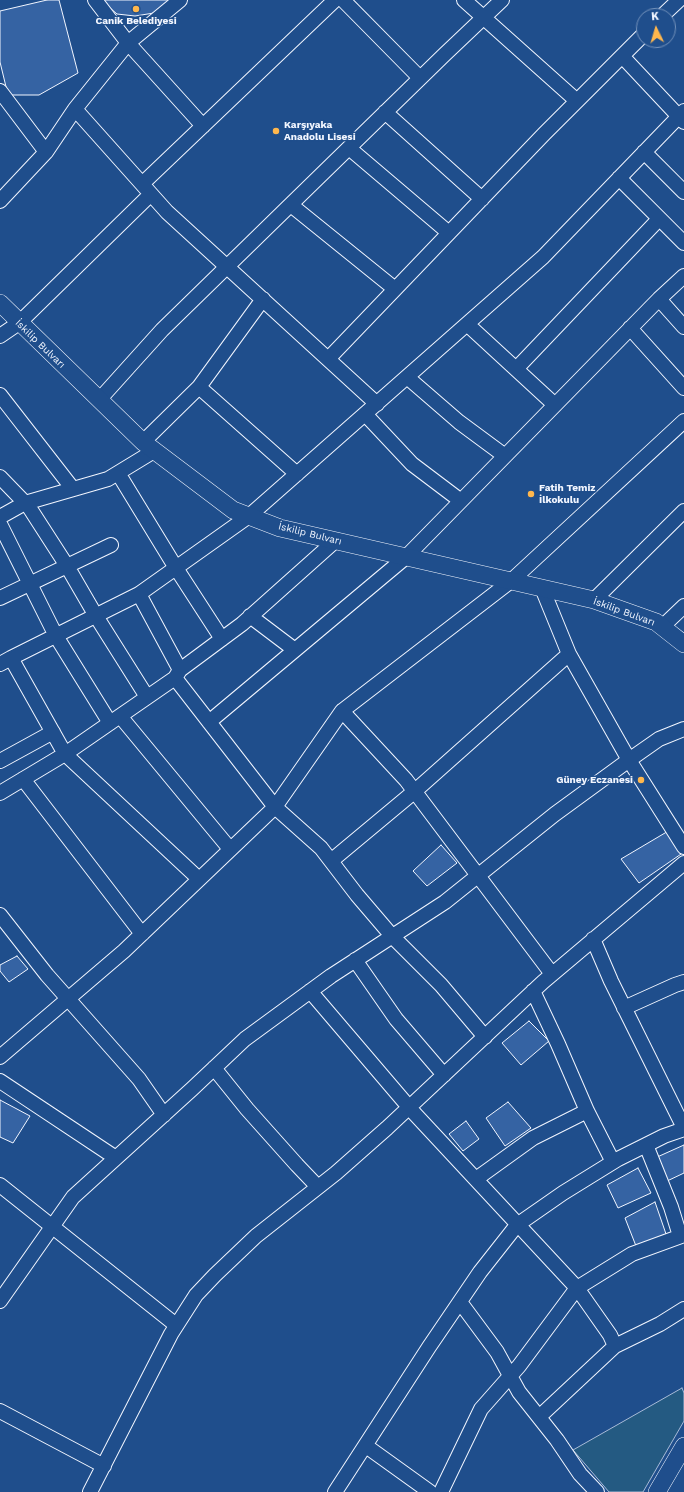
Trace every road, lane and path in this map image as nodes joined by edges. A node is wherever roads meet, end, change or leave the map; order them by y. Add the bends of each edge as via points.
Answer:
1 (95, 0) edge
2 (180, 0) edge
3 (335, 0) edge
4 (343, 0) edge
5 (464, 0) edge
6 (502, 0) edge
7 (679, 0) edge
8 (670, 8) edge
9 (483, 18) junction
10 (636, 42) edge
11 (128, 43) junction
12 (622, 56) junction
13 (420, 78) junction
14 (0, 91) edge
15 (577, 101) junction
16 (75, 108) junction
17 (386, 112) junction
18 (682, 116) edge
19 (203, 126) junction
20 (349, 148) junction
21 (46, 152) junction
22 (644, 152) junction
23 (619, 178) junction
24 (147, 189) junction
25 (684, 192) edge
26 (482, 199) junction
27 (0, 200) edge
28 (291, 205) junction
29 (659, 219) junction
30 (449, 233) junction
31 (684, 243) edge
32 (228, 267) junction
33 (684, 276) edge
34 (395, 289) junction
35 (659, 298) junction
36 (263, 300) junction
37 (0, 303) edge
38 (19, 323) junction
39 (467, 324) junction
40 (684, 327) edge
41 (630, 328) junction
42 (0, 336) edge
43 (329, 358) junction
44 (516, 369) junction
45 (407, 377) junction
46 (199, 387) junction
47 (684, 388) edge
48 (0, 394) edge
49 (99, 400) junction
50 (377, 404) junction
51 (555, 405) junction
52 (365, 414) junction
53 (684, 420) edge
54 (148, 446) junction
55 (505, 456) junction
56 (118, 473) junction
57 (297, 474) junction
58 (0, 477) edge
59 (73, 489) junction
60 (461, 501) junction
61 (25, 503) junction
62 (684, 511) edge
63 (249, 516) junction
64 (0, 517) edge
65 (0, 524) edge
66 (335, 541) junction
67 (111, 545) dead end
68 (406, 557) junction
69 (67, 566) junction
70 (176, 568) junction
71 (512, 581) junction
72 (31, 583) junction
73 (542, 588) junction
74 (140, 594) junction
75 (0, 598) edge
76 (594, 600) junction
77 (684, 606) edge
78 (96, 616) junction
79 (250, 616) junction
80 (662, 627) junction
81 (56, 636) junction
82 (222, 639) junction
83 (684, 644) edge
84 (295, 650) junction
85 (569, 654) junction
86 (6, 661) edge
87 (178, 674) junction
88 (147, 698) junction
89 (342, 711) junction
90 (115, 720) junction
91 (209, 722) junction
92 (684, 729) edge
93 (53, 732) junction
94 (65, 754) junction
95 (628, 760) junction
96 (0, 761) edge
97 (23, 779) junction
98 (415, 791) junction
99 (0, 793) edge
100 (275, 807) junction
101 (684, 847) edge
102 (230, 849) junction
103 (331, 861) junction
104 (684, 863) edge
105 (479, 875) junction
106 (199, 879) junction
107 (0, 915) edge
108 (142, 934) junction
109 (392, 936) junction
110 (593, 939) junction
111 (355, 960) junction
112 (552, 974) junction
113 (684, 982) edge
114 (310, 991) junction
115 (533, 992) junction
116 (68, 998) junction
117 (624, 1008) junction
118 (485, 1037) junction
119 (0, 1058) edge
120 (214, 1068) junction
121 (444, 1075) junction
122 (0, 1081) edge
123 (409, 1108) junction
124 (587, 1111) junction
125 (164, 1115) junction
126 (684, 1128) edge
127 (646, 1145) junction
128 (116, 1158) junction
129 (613, 1162) junction
130 (476, 1179) junction
131 (0, 1185) edge
132 (318, 1187) junction
133 (517, 1225) junction
134 (52, 1226) junction
135 (682, 1236) edge
136 (577, 1288) junction
137 (0, 1301) edge
138 (460, 1302) junction
139 (684, 1309) edge
140 (176, 1325) junction
141 (615, 1346) junction
142 (510, 1375) junction
143 (0, 1411) edge
144 (539, 1417) junction
145 (366, 1446) junction
146 (684, 1446) edge
147 (104, 1466) junction
148 (90, 1492) edge
149 (335, 1492) edge
150 (430, 1492) edge
151 (441, 1492) edge
152 (597, 1492) edge
153 (657, 1492) edge

1 - 11 street
2 - 11 street
3 - 19 street
4 - 13 street
5 - 9 street
6 - 9 street
7 - 8 street
9 - 13 street
9 - 15 street
10 - 12 street
11 - 16 street
11 - 19 street
12 - 15 street
12 - 18 street
13 - 17 street
14 - 21 street
15 - 26 street
16 - 21 street
16 - 24 street
17 - 20 street
17 - 26 street
18 - 22 street
19 - 24 street
20 - 28 street
20 - 30 street
21 - 27 street
22 - 23 street
22 - 25 street
23 - 29 street
23 - 39 street via 543,257
24 - 32 street via 167,212
24 - 38 street
26 - 30 street
28 - 32 street
28 - 34 street
29 - 31 street
29 - 44 street
30 - 34 street
32 - 36 street
32 - 49 street via 162,330
33 - 35 street
34 - 43 street
35 - 40 street
35 - 41 street
36 - 43 street
36 - 46 street
37 - 38 main road, İskilip Bulvarı
38 - 42 street
38 - 49 main road, İskilip Bulvarı
39 - 44 street
39 - 45 street
41 - 47 street
41 - 51 street
43 - 50 street
44 - 51 street
45 - 50 street
45 - 55 street via 459,422
46 - 54 street
46 - 57 street
48 - 59 street
49 - 54 main road, İskilip Bulvarı
50 - 52 street
51 - 55 street
52 - 57 street
52 - 60 street via 412,464
53 - 71 street
54 - 56 street
54 - 63 main road, İskilip Bulvarı via 233,510
55 - 60 street
56 - 59 street via 108,479
56 - 70 street
57 - 63 street
58 - 61 street
59 - 61 street
60 - 68 street
61 - 64 street
61 - 69 street
62 - 76 street
63 - 66 main road, İskilip Bulvarı via 280,528
63 - 70 street
65 - 72 street
66 - 68 main road, İskilip Bulvarı
66 - 79 street
67 - 69 street
68 - 71 main road, İskilip Bulvarı
68 - 84 street
69 - 72 street
69 - 78 street
70 - 74 street
70 - 82 street
71 - 73 main road, İskilip Bulvarı
71 - 89 street
72 - 75 street
72 - 81 street
73 - 76 main road, İskilip Bulvarı
73 - 85 street
74 - 78 street
74 - 87 street
76 - 80 main road, İskilip Bulvarı via 656,622
77 - 80 street
78 - 81 street
78 - 88 street
79 - 82 street
79 - 84 street
80 - 83 main road, İskilip Bulvarı
81 - 86 street
81 - 90 street
82 - 87 street
84 - 91 street
85 - 95 street
85 - 98 street
86 - 93 street
87 - 88 street
87 - 91 street
88 - 90 street
89 - 98 street
89 - 100 street
90 - 94 street
90 - 102 street
91 - 100 street
92 - 95 street via 659,739
93 - 94 street
93 - 96 street
94 - 97 street
94 - 106 street
95 - 101 street
95 - 105 street via 554,814
97 - 99 street
97 - 108 street
98 - 103 street
98 - 105 street
100 - 102 street
100 - 103 street via 321,848
102 - 106 street
103 - 109 street
104 - 110 street
105 - 109 street via 445,902
105 - 112 street
106 - 108 street
107 - 116 street
108 - 116 street
109 - 111 street
109 - 118 street via 440,984
110 - 112 street
110 - 117 street
111 - 114 street
111 - 121 street via 396,1019
112 - 115 street
113 - 117 street
114 - 120 street via 245,1039
114 - 123 street
115 - 118 street
115 - 124 street
116 - 119 street
116 - 125 street via 139,1079
117 - 126 street
118 - 121 street
120 - 125 street
120 - 132 street via 247,1109
121 - 123 street
122 - 128 street
123 - 130 street
123 - 132 street
124 - 129 street
124 - 130 street via 533,1138
125 - 128 street
126 - 127 street
127 - 129 street
127 - 135 street
128 - 134 street via 73,1197
129 - 133 street
130 - 133 street
131 - 134 street
132 - 140 street via 256,1236 215,1274 196,1295
133 - 136 street
133 - 138 street
134 - 137 street
134 - 140 street
135 - 136 street via 632,1254
136 - 141 street
136 - 142 street
138 - 142 street via 497,1352
138 - 145 street
139 - 141 street
140 - 147 street
141 - 144 street
142 - 144 street via 519,1392
142 - 151 street via 481,1409
143 - 147 street
144 - 152 street via 580,1474
145 - 149 street
145 - 150 street
146 - 153 main road
147 - 148 street

